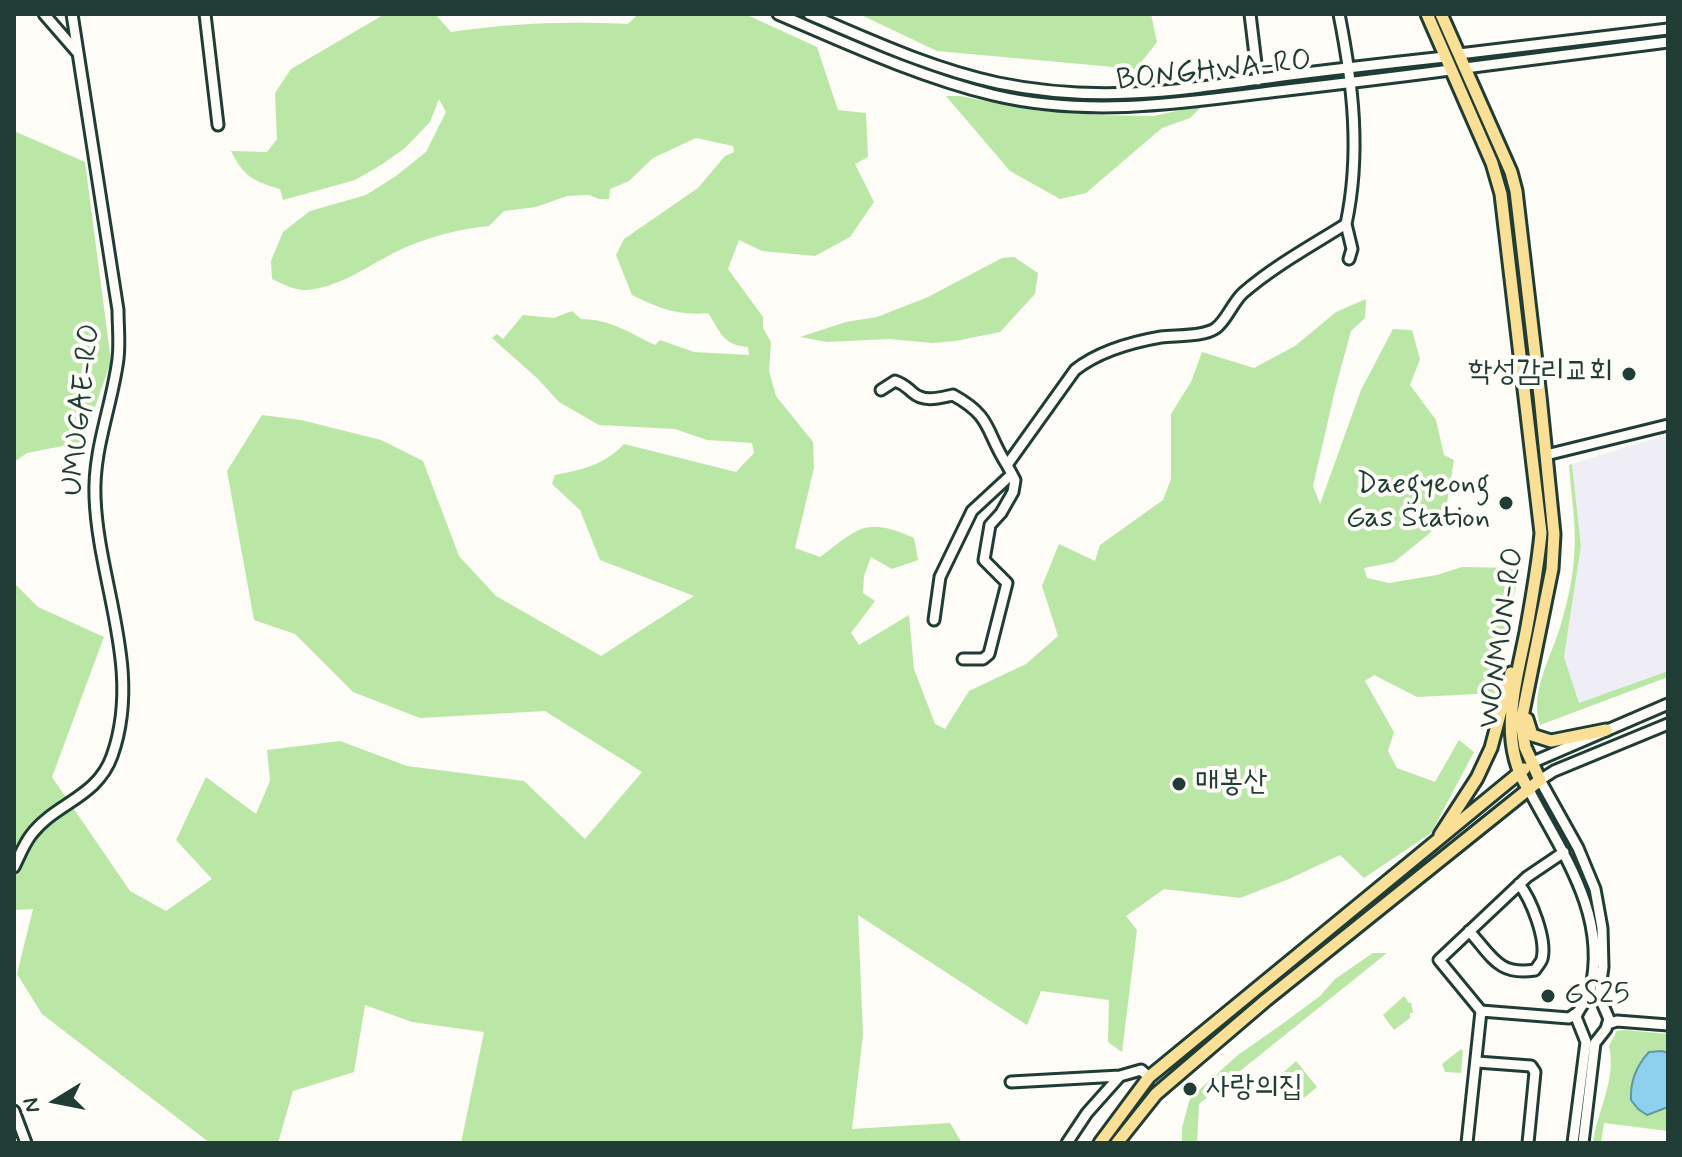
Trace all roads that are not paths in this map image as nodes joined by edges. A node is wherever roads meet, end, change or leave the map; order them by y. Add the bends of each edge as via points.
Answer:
1 (44, 14) edge
2 (72, 14) edge
3 (205, 14) edge
4 (778, 14) edge
5 (809, 14) edge
6 (1250, 14) edge
7 (1339, 14) edge
8 (1427, 14) edge
9 (1441, 14) edge
10 (1668, 29) edge
11 (1668, 42) edge
12 (77, 52) junction
13 (1459, 54) junction
14 (1445, 57) junction
15 (1349, 67) junction
16 (1465, 68) junction
17 (1450, 70) junction
18 (1258, 80) junction
19 (1352, 83) junction
20 (218, 125) dead end
21 (1346, 224) junction
22 (1349, 259) dead end
23 (881, 390) dead end
24 (1668, 425) edge
25 (1540, 456) junction
26 (1009, 470) junction
27 (1538, 566) junction
28 (934, 620) dead end
29 (963, 659) dead end
30 (1526, 699) junction
31 (1668, 704) edge
32 (1668, 724) edge
33 (1606, 730) junction
34 (1531, 763) junction
35 (1518, 773) junction
36 (1540, 780) junction
37 (1529, 790) junction
38 (1433, 845) junction
39 (1564, 852) junction
40 (14, 867) edge
41 (1519, 884) junction
42 (1469, 931) junction
43 (1605, 1009) junction
44 (1481, 1011) junction
45 (1577, 1011) junction
46 (1668, 1025) edge
47 (1609, 1026) junction
48 (1580, 1030) junction
49 (1477, 1062) junction
50 (1120, 1076) junction
51 (1149, 1077) junction
52 (1011, 1082) dead end
53 (14, 1111) edge
54 (26, 1143) edge
55 (1067, 1143) edge
56 (1100, 1143) edge
57 (1117, 1143) edge
58 (1467, 1143) edge
59 (1528, 1143) edge
60 (1573, 1143) edge
61 (1583, 1143) edge

1 - 12 street
2 - 12 street, UMUGAE-RO
3 - 20 street
4 - 19 street, BONGHWA-RO via 948,82 1031,102 1138,107
5 - 18 street, BONGHWA-RO via 954,72 1047,91 1144,94
6 - 18 street
7 - 15 street
8 - 14 main road, WONMUN-RO
9 - 13 main road, WONMUN-RO
10 - 13 street
11 - 16 street, BONGHWA-RO
12 - 40 street, UMUGAE-RO via 118,310 119,357 100,434 95,495 121,644 122,704 115,746 102,777 31,835
13 - 14 main road
13 - 16 main road, WONMUN-RO
14 - 15 street, BONGHWA-RO
14 - 17 main road, WONMUN-RO
15 - 18 street, BONGHWA-RO
15 - 19 street
16 - 17 main road, BONGHWA-RO
16 - 25 main road, WONMUN-RO via 1516,191
17 - 19 street, BONGHWA-RO
17 - 25 main road, WONMUN-RO via 1497,178
19 - 21 street via 1354,153
21 - 22 street
21 - 26 street via 1241,295 1217,328 1158,337 1090,359 1075,370
23 - 26 street via 895,381 921,398 953,395 974,407
24 - 25 street
25 - 27 main road, WONMUN-RO
25 - 30 main road, WONMUN-RO via 1554,534 1552,569
26 - 28 street via 972,511 940,577
26 - 29 street via 1015,480 1013,492 990,525 984,560 1007,583 989,654
27 - 35 main road, WONMUN-RO via 1511,717
27 - 38 main road via 1491,748
30 - 33 main road via 1527,724 1532,735 1544,741
30 - 34 main road, WONMUN-RO via 1521,722
31 - 33 street
32 - 36 street
33 - 34 street
34 - 35 main road
34 - 36 main road, WONMUN-RO
35 - 37 main road
35 - 38 main road, WONMUN-RO
36 - 37 main road
36 - 43 street via 1595,889
37 - 39 street
37 - 57 main road via 1156,1094
38 - 51 main road, WONMUN-RO
39 - 41 street
39 - 45 street via 1582,887 1590,924 1593,974
41 - 42 street
41 - 42 street via 1530,897 1542,944 1542,960 1535,970 1516,973 1503,968
42 - 44 street via 1439,960
43 - 45 street
43 - 47 street
44 - 45 street
44 - 49 street
45 - 48 street
46 - 47 street
47 - 48 street via 1592,1036
47 - 61 street via 1595,1043
48 - 60 street via 1586,1042
49 - 58 street
49 - 59 street via 1531,1066 1535,1072
50 - 51 street via 1141,1070
50 - 52 street
50 - 55 street
51 - 56 main road, WONMUN-RO
53 - 54 street

